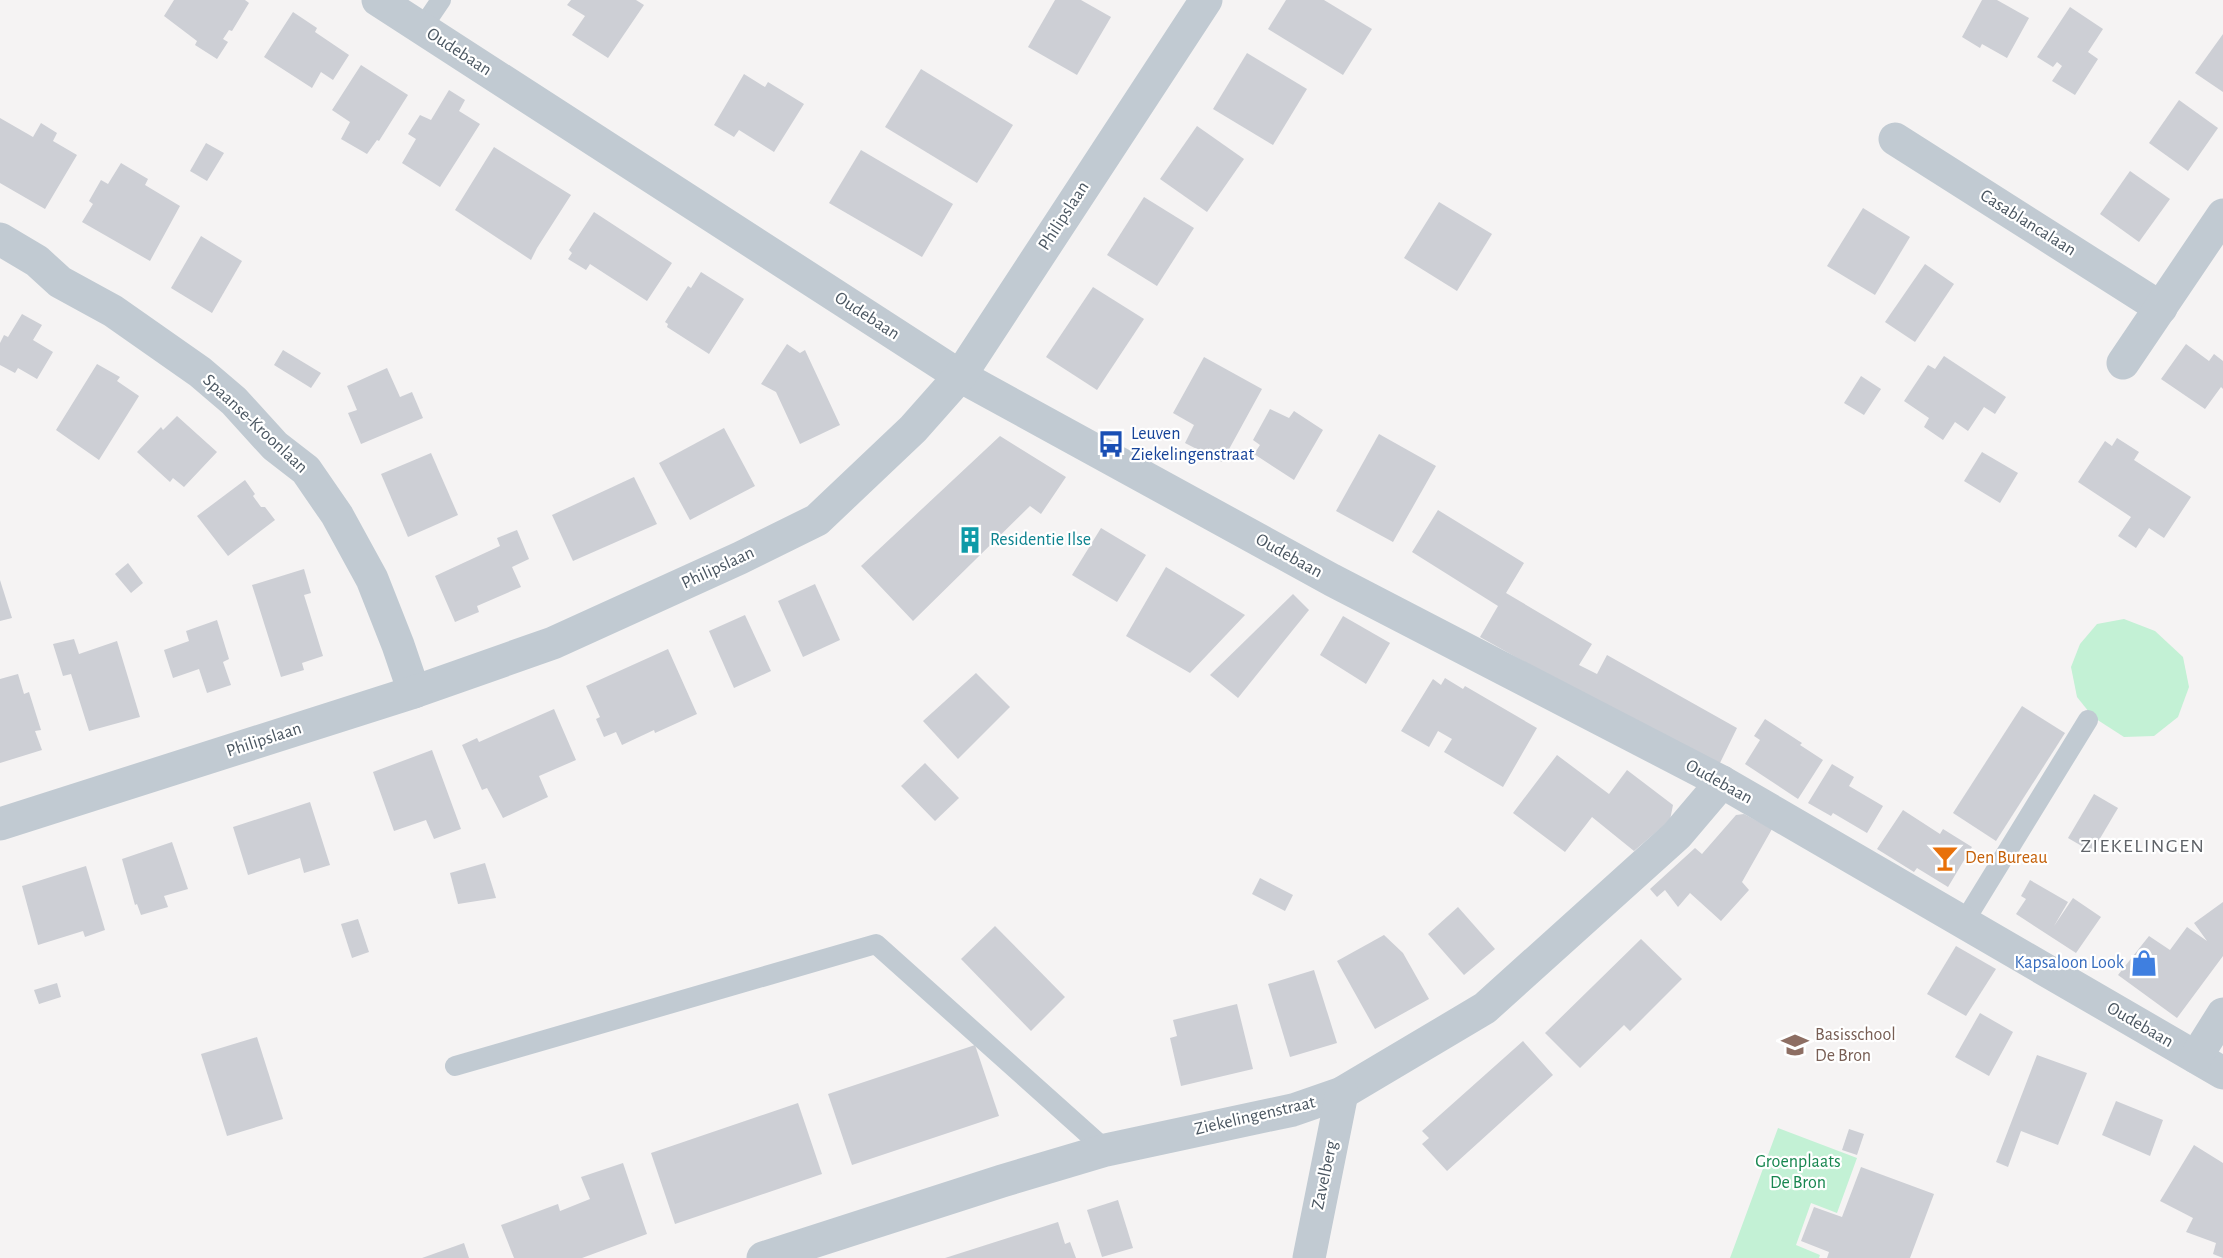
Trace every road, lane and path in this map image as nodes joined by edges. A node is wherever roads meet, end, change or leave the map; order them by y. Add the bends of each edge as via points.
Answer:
1 (378, 0) edge
2 (441, 0) edge
3 (1206, 0) edge
4 (422, 28) junction
5 (1895, 139) dead end
6 (2223, 215) edge
7 (0, 239) edge
8 (2161, 308) junction
9 (2123, 363) dead end
10 (960, 376) junction
11 (414, 692) junction
12 (2088, 720) dead end
13 (1722, 782) junction
14 (0, 824) edge
15 (1964, 922) junction
16 (2223, 1014) edge
17 (2210, 1065) edge
18 (455, 1066) dead end
19 (1342, 1093) junction
20 (1107, 1150) junction
21 (764, 1258) edge
22 (1309, 1258) edge

1 - 4 street, Oudebaan
2 - 4 lane
3 - 10 street, Philipslaan
4 - 10 street, Oudebaan
5 - 8 street, Casablancalaan
6 - 8 street
7 - 11 street, Spaanse-Kroonlaan via 200,372 234,401 275,446 306,470 337,515 372,579
8 - 9 street
10 - 11 street, Philipslaan via 913,429 817,520 553,644
10 - 13 street, Oudebaan via 1332,580
11 - 14 street, Philipslaan
12 - 15 lane
13 - 15 street, Oudebaan
13 - 19 street, Ziekelingenstraat via 1677,835 1485,1008
15 - 17 street, Oudebaan
16 - 17 street
18 - 20 lane via 876,944
19 - 20 street, Ziekelingenstraat via 1293,1110
19 - 22 street, Zavelberg
20 - 21 street, Ziekelingenstraat

